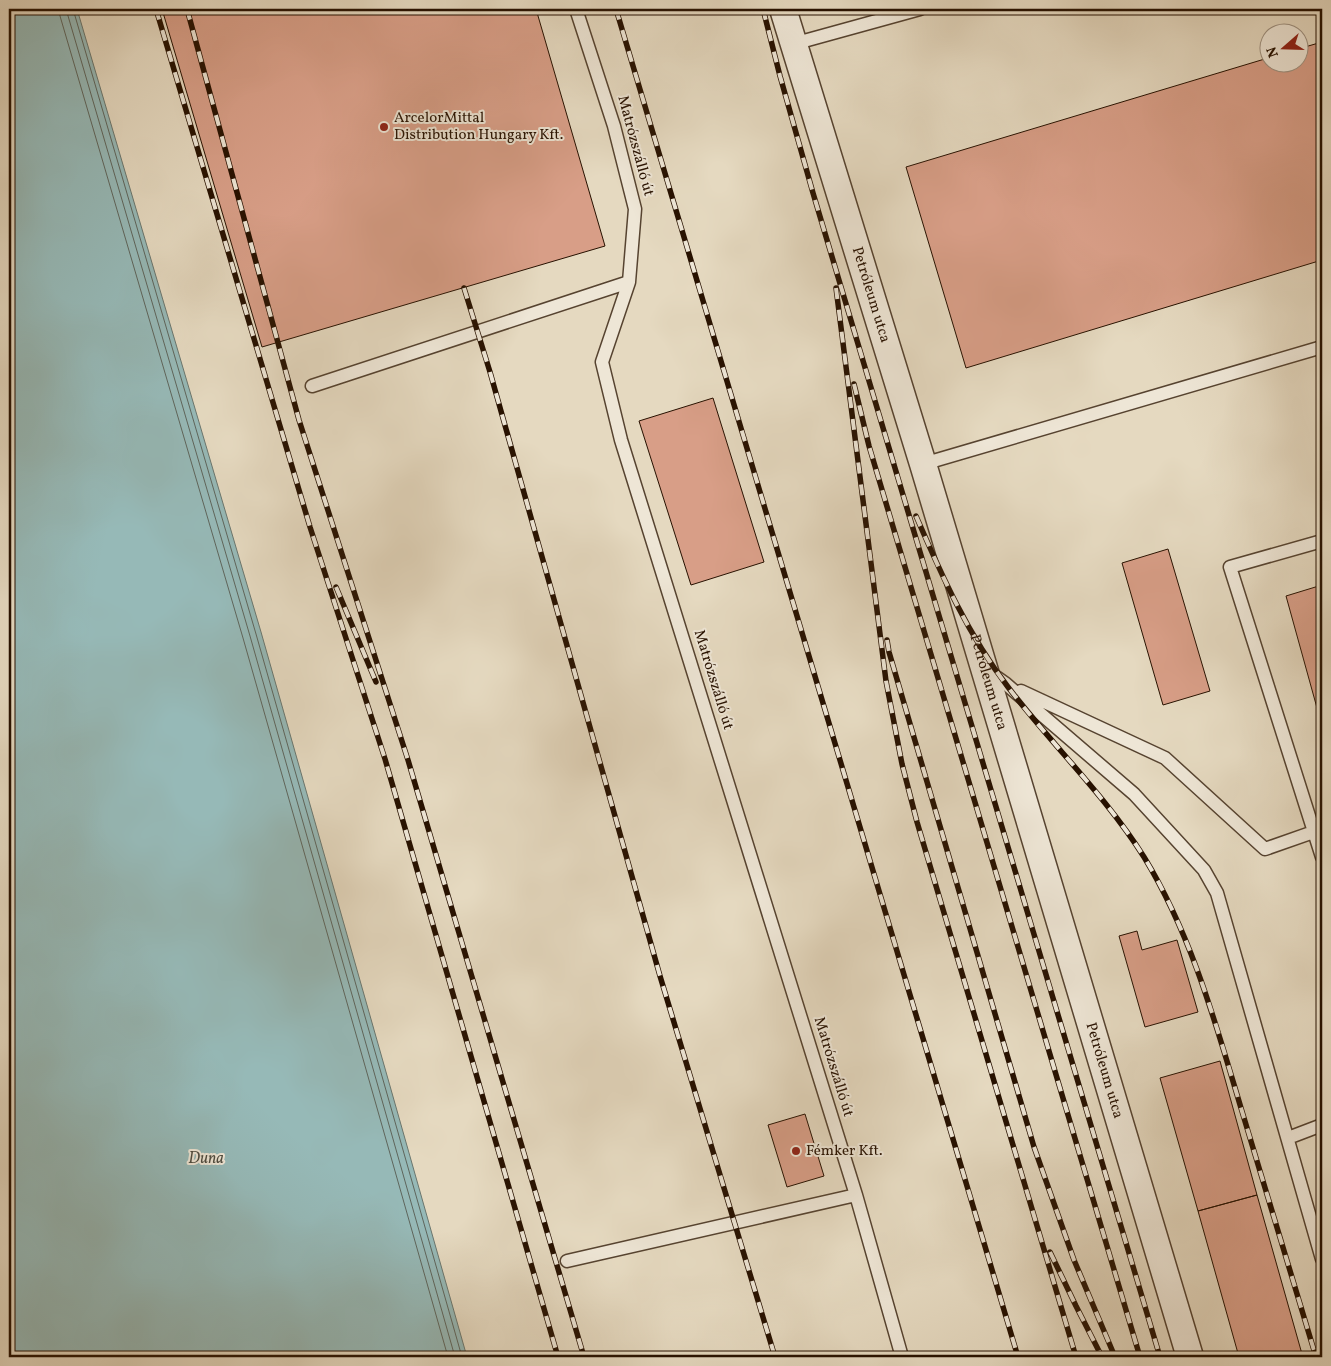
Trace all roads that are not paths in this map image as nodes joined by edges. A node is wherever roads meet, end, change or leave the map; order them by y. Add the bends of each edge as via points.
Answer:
1 (576, 9) edge
2 (783, 9) edge
3 (916, 9) edge
4 (793, 44) junction
5 (628, 282) junction
6 (1322, 347) edge
7 (312, 386) dead end
8 (923, 464) junction
9 (1322, 541) edge
10 (995, 677) junction
11 (1318, 831) edge
12 (1322, 857) edge
13 (1322, 1125) edge
14 (1288, 1138) junction
15 (856, 1195) junction
16 (1322, 1258) edge
17 (567, 1260) dead end
18 (902, 1357) edge
19 (1190, 1357) edge

1 - 5 lane, Matrózszálló út via 614,126 635,209
2 - 4 street, Petróleum utca
3 - 4 lane
4 - 8 street, Petróleum utca
5 - 7 lane
5 - 15 lane, Matrózszálló út via 602,362 604,372 621,440
6 - 8 lane
8 - 10 street, Petróleum utca
9 - 11 lane via 1230,567
10 - 11 lane via 1165,758 1265,849
10 - 14 lane via 1134,794 1204,870 1218,893
10 - 19 street, Petróleum utca
11 - 12 lane
13 - 14 lane
14 - 16 lane
15 - 17 lane
15 - 18 lane, Matrózszálló út

